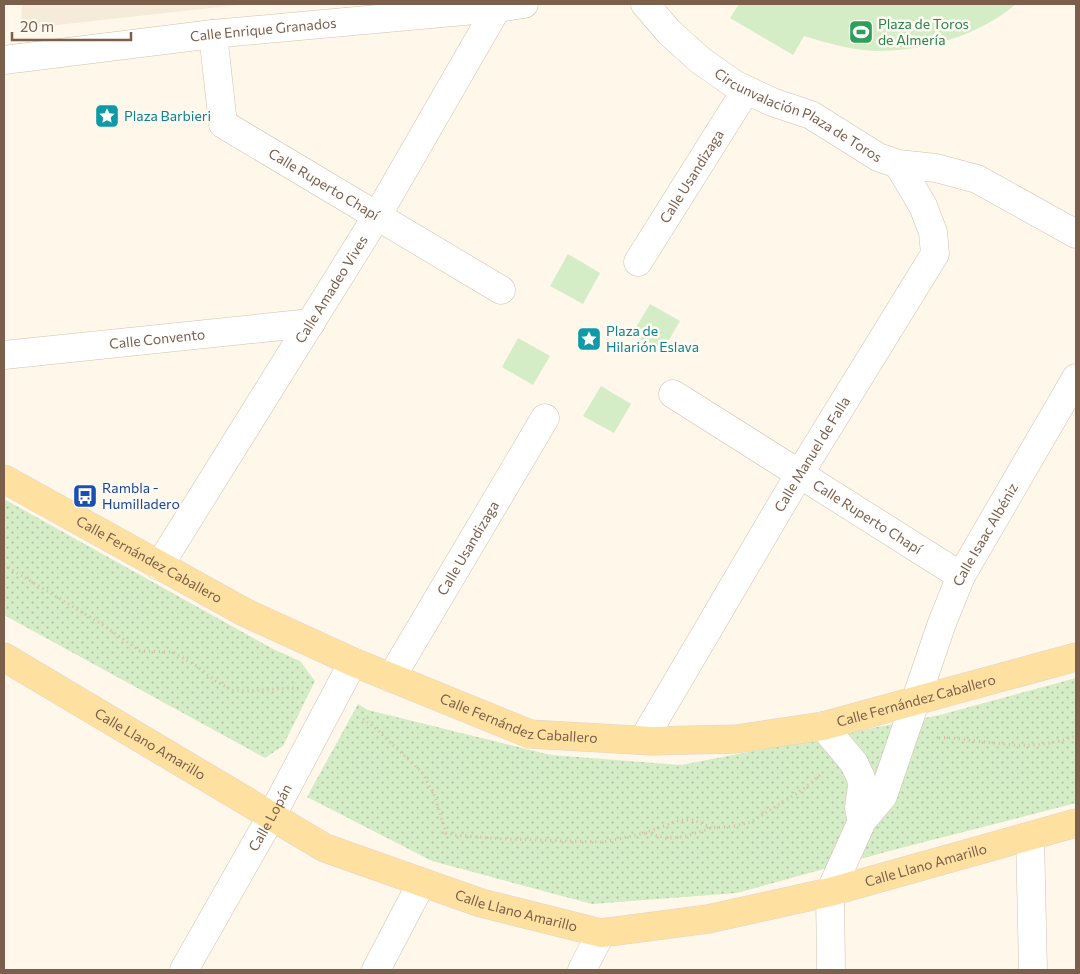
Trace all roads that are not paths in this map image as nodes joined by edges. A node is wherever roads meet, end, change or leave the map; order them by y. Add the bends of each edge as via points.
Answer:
1 (524, 4) edge
2 (646, 4) edge
3 (498, 8) junction
4 (213, 34) junction
5 (4, 60) edge
6 (746, 90) junction
7 (898, 164) junction
8 (377, 216) junction
9 (1076, 234) edge
10 (638, 262) dead end
11 (501, 290) dead end
12 (310, 323) junction
13 (4, 355) edge
14 (1076, 378) edge
15 (674, 394) dead end
16 (545, 418) dead end
17 (800, 474) junction
18 (4, 479) edge
19 (159, 566) junction
20 (960, 576) junction
21 (4, 657) edge
22 (1076, 657) edge
23 (353, 662) junction
24 (391, 678) junction
25 (915, 702) junction
26 (823, 726) junction
27 (643, 740) junction
28 (271, 817) junction
29 (862, 821) junction
30 (1076, 823) edge
31 (1030, 836) junction
32 (422, 882) junction
33 (830, 892) junction
34 (601, 933) junction
35 (184, 970) edge
36 (376, 970) edge
37 (582, 970) edge
38 (831, 970) edge
39 (1033, 970) edge

1 - 3 street, Calle Enrique Granados
2 - 6 street, Circunvalación Plaza de Toros via 669,32 700,60
3 - 4 street, Calle Enrique Granados
3 - 8 street, Calle Amadeo Vives
4 - 5 street, Calle Enrique Granados
4 - 8 street, Calle Ruperto Chapí via 223,124
6 - 7 street, Circunvalación Plaza de Toros via 811,115 878,157
6 - 10 street, Calle Usandizaga
7 - 9 street, Circunvalación Plaza de Toros via 936,168 977,179
7 - 17 street, Calle Manuel de Falla via 923,206 933,232 934,254
8 - 11 street, Calle Ruperto Chapí
8 - 12 street, Calle Amadeo Vives
12 - 13 street, Calle Convento
12 - 19 street, Calle Amadeo Vives
14 - 20 street, Calle Isaac Albéniz
15 - 17 street, Calle Ruperto Chapí
16 - 24 street, Calle Usandizaga
17 - 20 street, Calle Ruperto Chapí
17 - 27 street, Calle Manuel de Falla
18 - 19 main road, Calle Fernández Caballero
19 - 23 main road, Calle Fernández Caballero via 244,612
20 - 25 street, Calle Isaac Albéniz
21 - 28 main road, Calle Llano Amarillo
22 - 25 main road, Calle Fernández Caballero
23 - 24 main road, Calle Fernández Caballero
23 - 28 street, Calle Lopán
24 - 27 main road, Calle Fernández Caballero via 530,734
25 - 26 main road, Calle Fernández Caballero
25 - 29 street, Calle Isaac Albéniz via 883,796
26 - 27 main road, Calle Fernández Caballero via 736,739
26 - 29 street via 854,763 861,778 859,808
28 - 32 main road, Calle Llano Amarillo via 325,848
28 - 35 street, Calle Lopán
29 - 33 street
30 - 31 main road, Calle Llano Amarillo
31 - 33 main road, Calle Llano Amarillo
31 - 39 street
32 - 34 main road, Calle Llano Amarillo via 481,903
32 - 36 street
33 - 34 main road, Calle Llano Amarillo via 708,919
33 - 38 street
34 - 37 street

